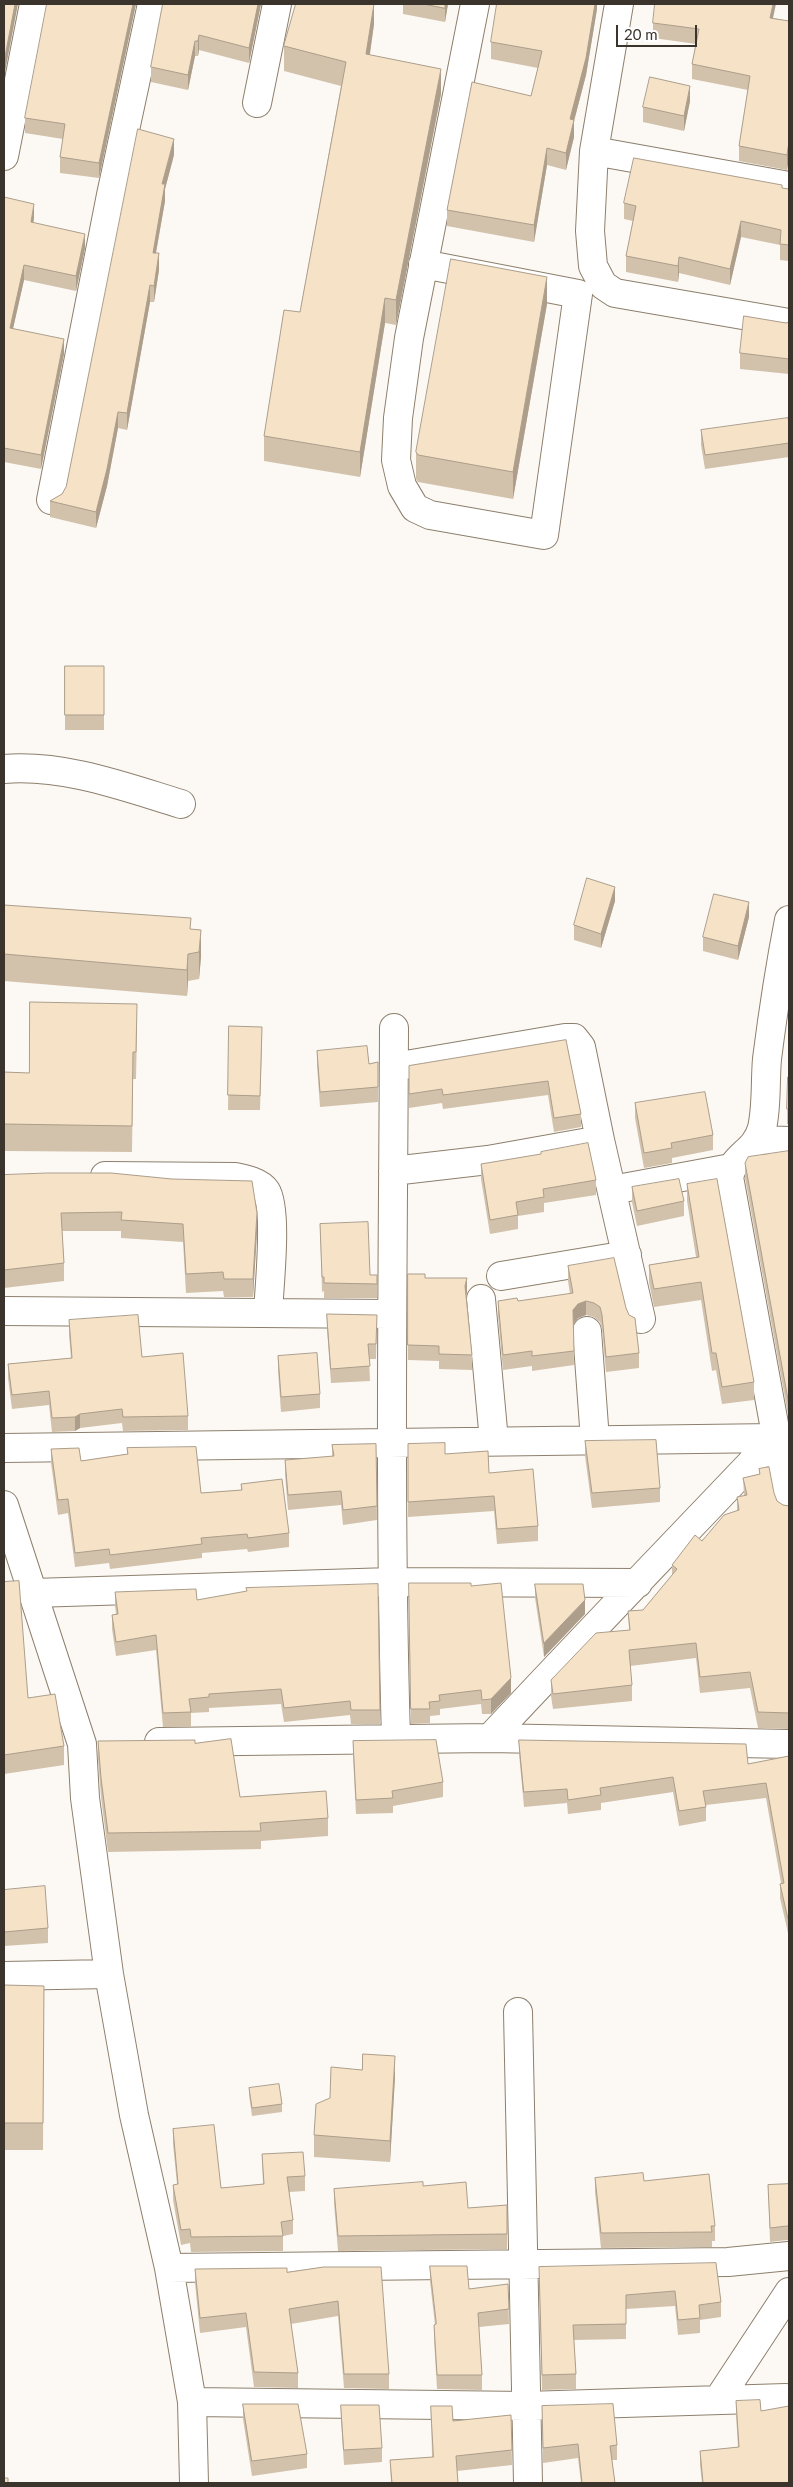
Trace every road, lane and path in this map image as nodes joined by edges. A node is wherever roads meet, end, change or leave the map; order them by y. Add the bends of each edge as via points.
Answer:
1 (34, 4) edge
2 (152, 4) edge
3 (277, 4) edge
4 (475, 4) edge
5 (619, 4) edge
6 (257, 103) dead end
7 (594, 151) junction
8 (4, 156) edge
9 (789, 186) edge
10 (423, 264) junction
11 (789, 323) edge
12 (51, 500) edge
13 (4, 769) edge
14 (181, 804) dead end
15 (789, 920) edge
16 (394, 1028) dead end
17 (394, 1067) junction
18 (600, 1140) junction
19 (758, 1140) junction
20 (789, 1141) edge
21 (731, 1168) junction
22 (393, 1171) junction
23 (81, 1176) edge
24 (612, 1190) junction
25 (627, 1255) junction
26 (501, 1276) dead end
27 (481, 1299) dead end
28 (4, 1312) edge
29 (268, 1313) junction
30 (390, 1314) junction
31 (641, 1319) dead end
32 (587, 1331) dead end
33 (775, 1438) junction
34 (595, 1440) junction
35 (494, 1441) junction
36 (393, 1443) junction
37 (4, 1448) edge
38 (4, 1505) edge
39 (789, 1506) edge
40 (391, 1582) junction
41 (638, 1582) junction
42 (33, 1593) junction
43 (396, 1738) junction
44 (490, 1738) junction
45 (82, 1744) junction
46 (789, 1744) edge
47 (109, 1974) junction
48 (4, 1976) edge
49 (518, 2012) dead end
50 (789, 2256) edge
51 (522, 2264) junction
52 (169, 2268) junction
53 (789, 2292) edge
54 (786, 2398) dead end
55 (718, 2400) junction
56 (192, 2402) junction
57 (526, 2406) junction
58 (194, 2483) edge
59 (528, 2483) edge

1 - 8 street
2 - 12 street
3 - 6 street
4 - 10 street
5 - 7 street
7 - 9 street
7 - 11 street via 590,232 593,266 603,285 615,293
10 - 10 street via 408,338 398,418 396,460 402,486 415,508 430,515 544,535 578,294
13 - 14 street via 76,775
15 - 19 street via 778,974
16 - 17 street
17 - 18 street via 574,1038 581,1047
17 - 22 street
18 - 22 street via 488,1160
18 - 24 street
19 - 20 street
19 - 21 street
21 - 24 street
21 - 33 street via 729,1177
22 - 30 street
23 - 29 street via 235,1177 251,1181 265,1190 272,1208
24 - 25 street
25 - 26 street
25 - 31 street
27 - 35 street
28 - 29 street
29 - 30 street
30 - 36 street
32 - 34 street
33 - 34 street
33 - 39 street
33 - 41 street
34 - 35 street
35 - 36 street
36 - 37 street
36 - 40 street
38 - 42 street
40 - 41 street
40 - 42 street
40 - 43 street
41 - 44 street
42 - 45 street
43 - 44 street
43 - 45 street
44 - 46 street
45 - 47 street via 85,1798
47 - 48 street
47 - 52 street via 134,2115
49 - 51 street
50 - 51 street via 728,2262
51 - 52 street
51 - 57 street
52 - 56 street
53 - 55 street
54 - 55 street
55 - 57 street
56 - 57 street
56 - 58 street
57 - 59 street

